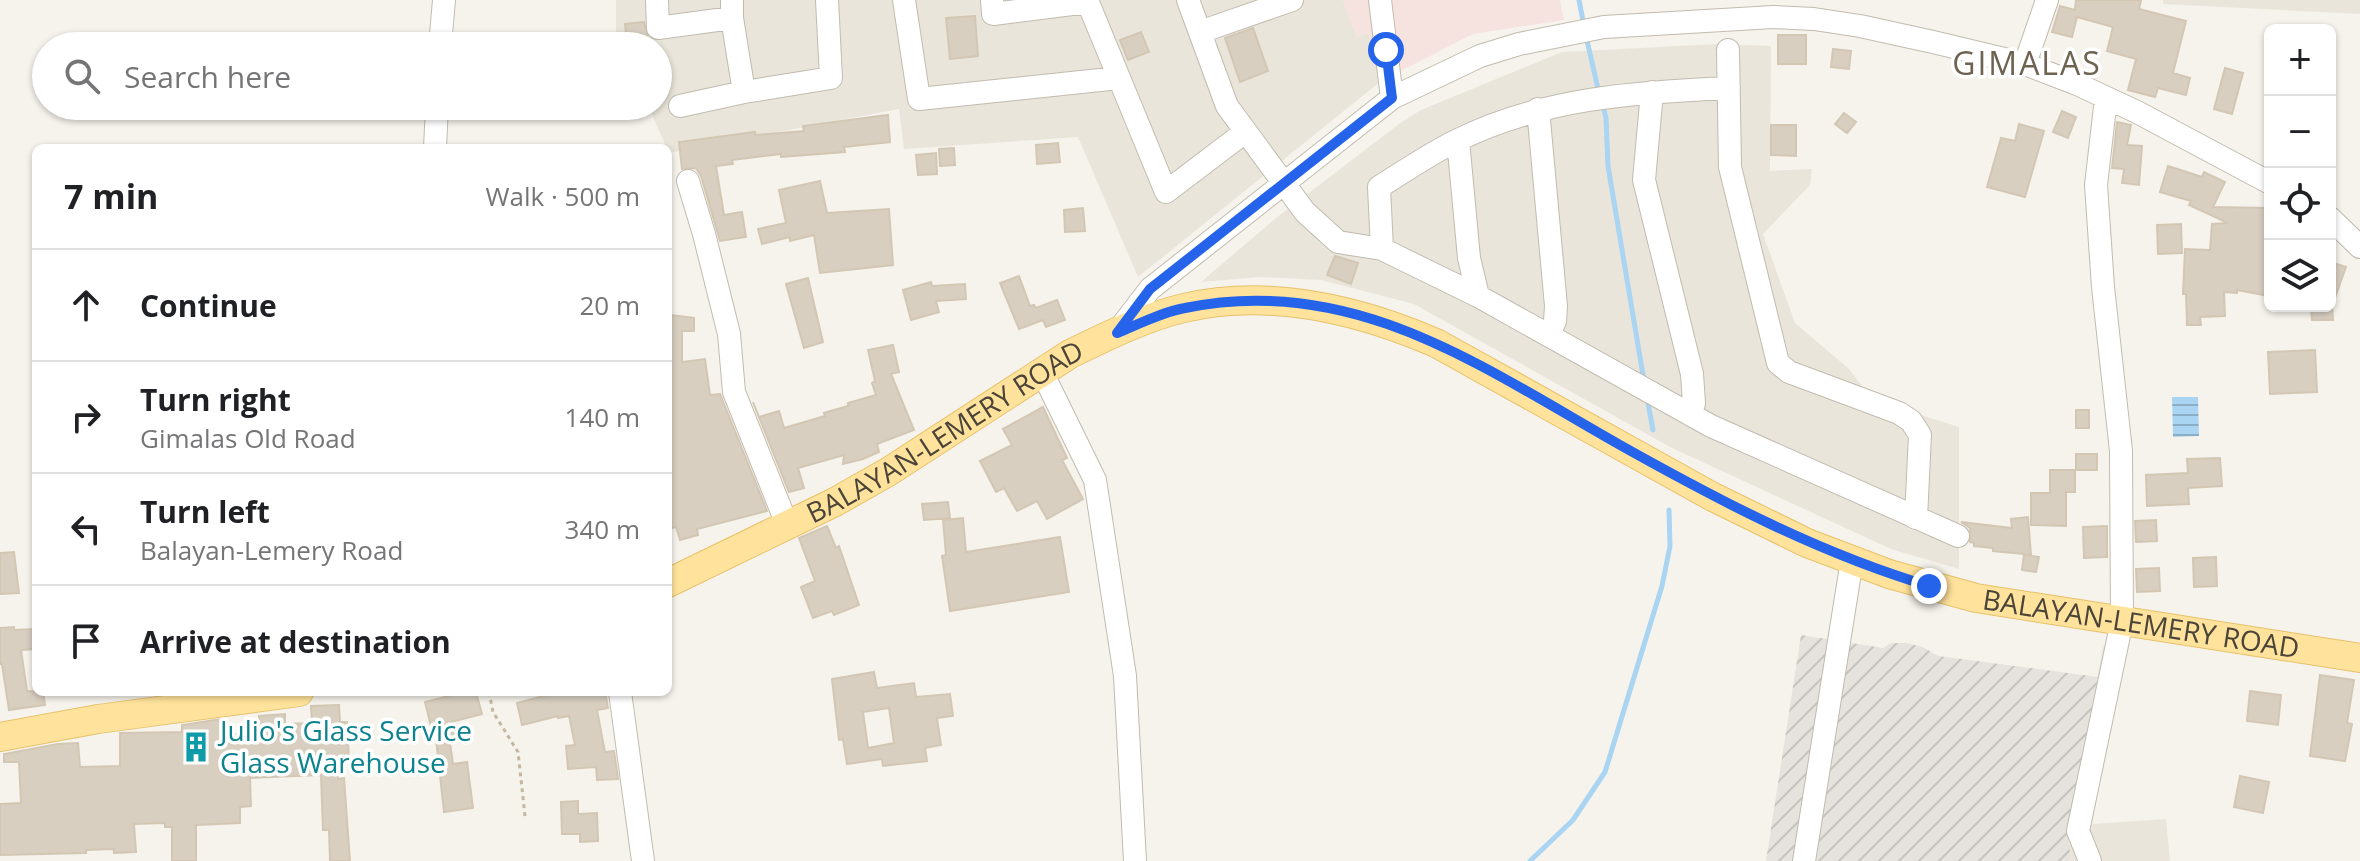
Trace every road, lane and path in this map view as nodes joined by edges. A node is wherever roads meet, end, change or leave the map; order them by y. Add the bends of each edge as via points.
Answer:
1 (444, 0) edge
2 (657, 0) edge
3 (827, 0) edge
4 (904, 0) edge
5 (992, 0) edge
6 (1188, 0) edge
7 (1292, 0) edge
8 (1380, 0) edge
9 (2047, 0) edge
10 (1088, 1) edge
11 (732, 9) edge
12 (441, 32) edge
13 (1200, 32) junction
14 (1728, 50) dead end
15 (2025, 64) junction
16 (1119, 78) junction
17 (1729, 88) junction
18 (744, 92) junction
19 (1652, 92) junction
20 (1392, 98) junction
21 (2106, 98) junction
22 (680, 106) dead end
23 (1538, 109) junction
24 (436, 120) edge
25 (1245, 132) junction
26 (1458, 140) junction
27 (435, 144) edge
28 (2264, 180) edge
29 (688, 181) dead end
30 (1283, 182) junction
31 (2336, 224) edge
32 (2360, 247) edge
33 (1382, 249) junction
34 (1469, 258) junction
35 (1421, 268) junction
36 (1478, 296) junction
37 (1117, 333) junction
38 (1549, 335) junction
39 (1042, 372) junction
40 (1691, 415) junction
41 (1916, 518) junction
42 (788, 527) junction
43 (1958, 536) dead end
44 (1852, 560) junction
45 (672, 581) edge
46 (2122, 621) junction
47 (2360, 658) edge
48 (236, 696) edge
49 (490, 696) edge
50 (621, 696) edge
51 (204, 698) edge
52 (0, 737) edge
53 (525, 816) dead end
54 (643, 861) edge
55 (1135, 861) edge
56 (1804, 861) edge
57 (2090, 861) edge

1 - 12 street
2 - 11 street via 658,28
3 - 18 street via 831,78
4 - 16 street via 919,99
5 - 10 street via 993,14
6 - 13 street
7 - 13 street
8 - 20 street
9 - 15 street
10 - 16 street
11 - 18 street
13 - 25 street via 1227,106
14 - 17 street
15 - 20 street via 1860,26 1814,19 1733,18 1576,32 1480,56
15 - 21 street
16 - 25 street via 1166,192
17 - 19 street
17 - 41 street via 1730,167 1778,363 1911,421 1920,435
18 - 22 street
19 - 23 street
19 - 40 street via 1644,180 1692,374
20 - 30 street
21 - 28 street
21 - 46 street via 2096,185 2121,451
23 - 26 street
23 - 38 street via 1556,306
24 - 27 street
25 - 30 street
26 - 33 street via 1379,187
26 - 34 street
29 - 42 street via 729,334 734,392
30 - 33 street via 1305,212 1338,242
30 - 37 street via 1150,289
31 - 32 street
33 - 35 street
34 - 35 street via 1454,267
34 - 36 street
35 - 36 street
36 - 38 street
37 - 39 main road, BALAYAN-LEMERY ROAD
37 - 44 main road, BALAYAN-LEMERY ROAD via 1185,308 1243,301 1297,302 1367,316 1436,343 1713,497
38 - 40 street
39 - 42 main road, BALAYAN-LEMERY ROAD via 888,472
39 - 55 street via 1095,480 1125,676
40 - 41 street
41 - 43 street
42 - 45 main road, BALAYAN-LEMERY ROAD
44 - 46 main road, BALAYAN-LEMERY ROAD via 1976,598
44 - 56 street
46 - 47 main road, BALAYAN-LEMERY ROAD
46 - 57 street via 2078,831
48 - 51 main road
49 - 53 path via 493,712 518,752
50 - 54 street
51 - 52 main road

